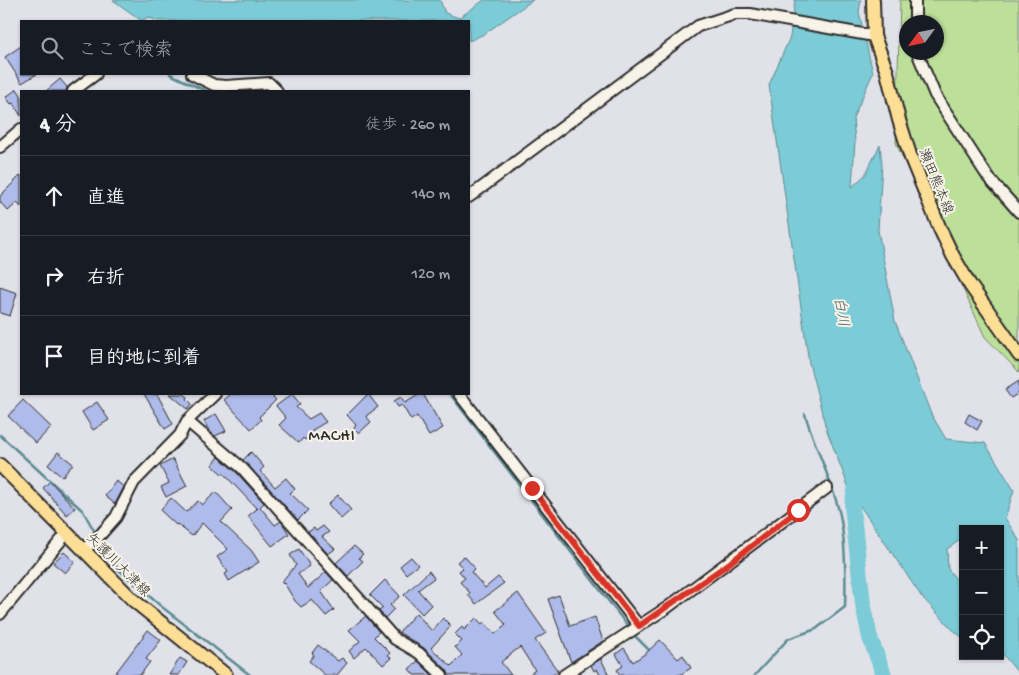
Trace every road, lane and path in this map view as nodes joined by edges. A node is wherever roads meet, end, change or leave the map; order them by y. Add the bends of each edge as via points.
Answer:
1 (873, 0) edge
2 (915, 0) edge
3 (915, 15) edge
4 (870, 35) junction
5 (920, 60) edge
6 (95, 75) edge
7 (194, 75) edge
8 (74, 90) edge
9 (276, 90) edge
10 (20, 130) edge
11 (0, 148) edge
12 (470, 196) edge
13 (1019, 212) edge
14 (1019, 355) edge
15 (213, 395) edge
16 (460, 395) edge
17 (187, 421) junction
18 (0, 465) edge
19 (827, 488) dead end
20 (66, 533) junction
21 (88, 546) junction
22 (0, 614) edge
23 (639, 626) junction
24 (226, 675) edge
25 (442, 675) edge
26 (564, 675) edge

1 - 4 main road, 瀬田熊本線
2 - 3 street
4 - 12 street via 750,14 735,14 698,26
4 - 14 main road, 瀬田熊本線 via 887,72 911,158 940,229 970,285
5 - 13 street via 935,95 988,177
6 - 8 street
7 - 9 street via 226,86 269,83
10 - 11 street
15 - 17 street
16 - 23 street
17 - 21 street via 180,435 134,482 116,517
17 - 25 street via 242,468 395,639 419,653
18 - 20 main road, 矢護川大津線
19 - 23 street via 727,565
20 - 21 main road, 矢護川大津線
20 - 22 street
21 - 24 main road, 矢護川大津線 via 133,600
23 - 26 street

